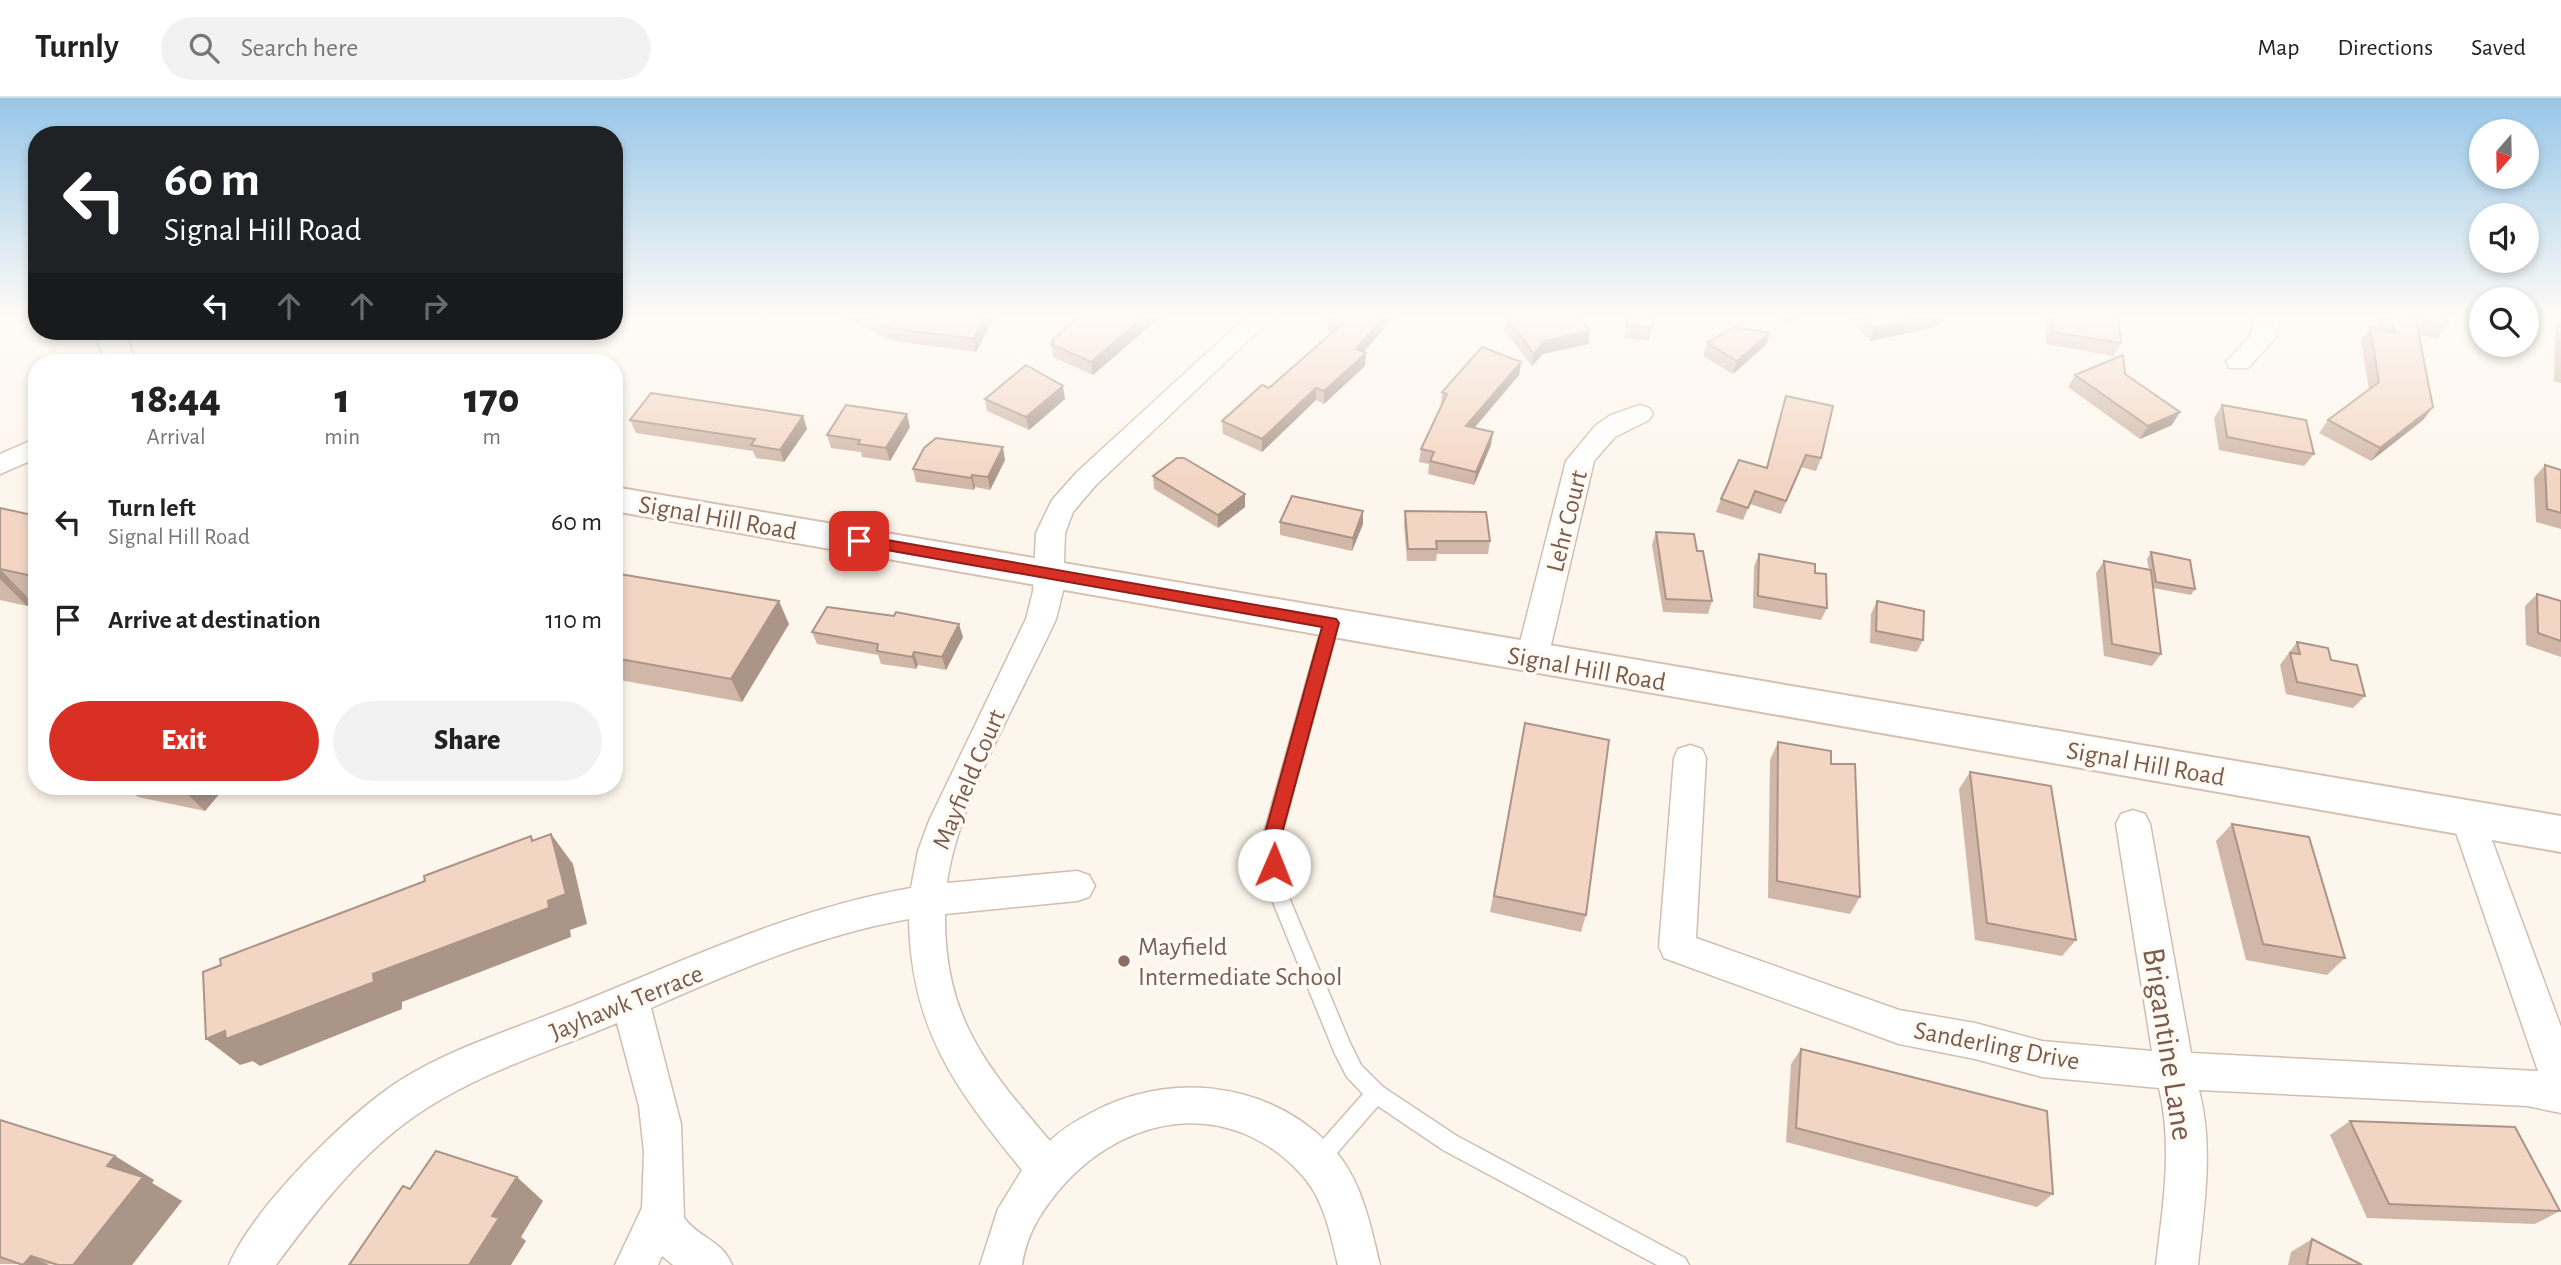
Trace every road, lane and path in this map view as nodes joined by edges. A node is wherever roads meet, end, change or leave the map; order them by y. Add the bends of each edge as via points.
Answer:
1 (1203, 371) edge
2 (1640, 414) dead end
3 (28, 451) edge
4 (0, 465) edge
5 (623, 501) edge
6 (1051, 574) junction
7 (1331, 623) junction
8 (1532, 659) junction
9 (1690, 758) dead end
10 (2468, 818) junction
11 (2133, 824) dead end
12 (2561, 834) edge
13 (1077, 886) dead end
14 (927, 901) junction
15 (630, 1000) junction
16 (2175, 1071) junction
17 (2561, 1080) edge
18 (1376, 1094) junction
19 (2561, 1094) edge
20 (1317, 1162) junction
21 (1047, 1169) junction
22 (662, 1211) junction
23 (250, 1265) edge
24 (636, 1265) edge
25 (711, 1265) edge
26 (1001, 1265) edge
27 (1359, 1265) edge
28 (1678, 1265) edge
29 (2177, 1265) edge

1 - 6 street, Mayfield Court via 1068,498 1051,526
2 - 8 street, Lehr Court via 1602,431 1580,461
3 - 4 street
5 - 6 main road, Signal Hill Road
6 - 7 main road, Signal Hill Road
6 - 14 street, Mayfield Court via 1042,617 945,825 931,868
7 - 8 main road, Signal Hill Road
7 - 18 lane via 1273,833 1274,865 1279,895 1342,1048 1354,1071
8 - 10 main road, Signal Hill Road
9 - 16 street, Sanderling Drive via 1677,947 1899,1027 2042,1059
10 - 12 main road, Signal Hill Road
10 - 17 street
11 - 16 street, Brigantine Lane
13 - 14 street, Jayhawk Terrace
14 - 15 street, Jayhawk Terrace via 863,912 800,930
14 - 21 street, Mayfield Court via 939,1010 958,1053
15 - 22 street via 664,1141
15 - 23 street, Jayhawk Terrace via 475,1063 394,1108 344,1149 308,1188
16 - 19 street, Sanderling Drive via 2527,1087
16 - 29 street, Brigantine Lane via 2186,1117 2188,1158
18 - 20 lane
18 - 28 lane via 1450,1143
20 - 21 street via 1295,1140 1255,1116 1217,1105 1171,1103 1128,1112 1084,1134
20 - 27 street via 1342,1200
21 - 26 street via 1019,1208
22 - 24 street
22 - 25 street via 667,1231

